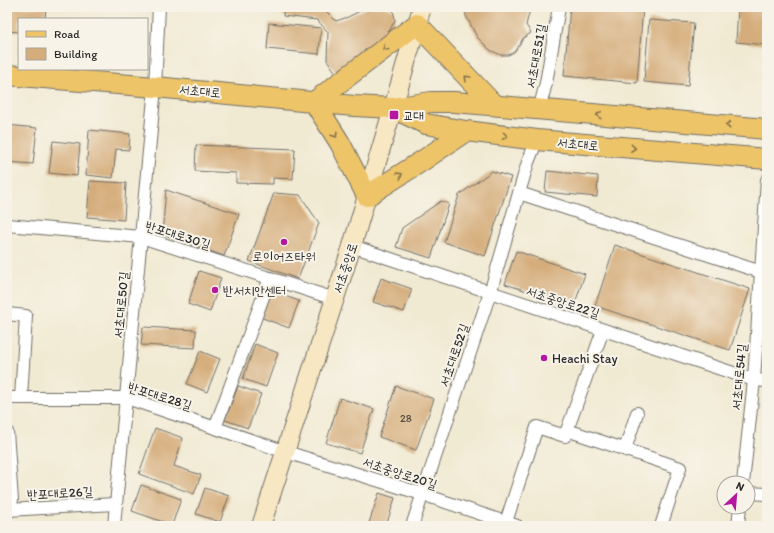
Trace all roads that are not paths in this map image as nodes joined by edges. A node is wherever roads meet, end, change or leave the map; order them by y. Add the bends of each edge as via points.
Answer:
1 (159, 7) edge
2 (559, 7) edge
3 (419, 16) edge
4 (7, 75) edge
5 (155, 87) junction
6 (314, 102) junction
7 (494, 105) junction
8 (393, 108) junction
9 (538, 110) junction
10 (767, 128) edge
11 (466, 131) junction
12 (537, 140) junction
13 (767, 159) edge
14 (767, 180) edge
15 (519, 192) junction
16 (367, 196) junction
17 (7, 225) edge
18 (141, 237) junction
19 (352, 246) junction
20 (764, 272) edge
21 (270, 278) junction
22 (490, 293) junction
23 (335, 299) junction
24 (7, 314) edge
25 (603, 330) junction
26 (754, 380) junction
27 (767, 381) edge
28 (7, 398) edge
29 (20, 398) junction
30 (127, 398) junction
31 (637, 413) dead end
32 (215, 428) junction
33 (567, 430) junction
34 (7, 432) edge
35 (625, 449) junction
36 (286, 452) junction
37 (744, 475) edge
38 (756, 493) edge
39 (422, 494) junction
40 (767, 494) edge
41 (116, 504) junction
42 (7, 511) edge
43 (739, 515) edge
44 (511, 524) edge
45 (114, 526) edge
46 (261, 526) edge
47 (412, 526) edge
48 (661, 526) edge
49 (738, 526) edge

1 - 5 street, 서초대로50길
2 - 9 street, 서초대로51길 via 546,83
3 -> 6 main road
7 -> 3 main road via 454,65
3 - 8 main road, 서초중앙로
4 - 5 main road, 서초대로
5 - 6 main road, 서초대로
5 - 18 street, 서초대로50길
6 - 8 main road, 서초대로
6 -> 16 main road via 340,143
7 - 8 main road, 서초대로 via 431,102
7 - 9 main road, 서초대로
8 - 11 main road, 서초대로 via 426,124
8 - 16 main road, 서초중앙로
10 -> 9 main road, 서초대로
11 -> 12 main road, 서초대로
16 -> 11 main road
12 -> 13 main road, 서초대로
12 - 15 street, 서초대로52길
14 - 20 street, 서초대로54길
15 - 20 street
15 - 22 street, 서초대로52길
16 - 19 main road, 서초중앙로
17 - 18 street, 반포대로30길
18 - 21 street, 반포대로30길
18 - 30 street, 서초대로50길
19 - 22 street, 서초중앙로22길
19 - 23 main road, 서초중앙로
20 - 26 street, 서초대로54길
21 - 23 street, 반포대로30길
21 - 32 street
22 - 25 street, 서초중앙로22길
22 - 39 street, 서초대로52길
23 - 36 main road, 서초중앙로
24 - 29 street via 26,316
25 - 26 street, 서초중앙로22길
25 - 33 street
26 - 27 street, 서초중앙로22길
26 - 37 street, 서초대로54길
28 - 29 street, 반포대로28길
29 - 30 street, 반포대로28길
30 - 32 street, 반포대로28길
30 - 41 street, 서초대로50길
31 - 35 street
32 - 36 street, 반포대로28길
33 - 35 street, 서초중앙로20길
33 - 44 street, 서초중앙로20길 via 565,436 537,427
34 - 42 street via 12,500
35 - 48 street, 서초중앙로20길 via 680,468
36 - 39 street, 서초중앙로20길
36 - 46 main road, 서초중앙로
38 - 40 street
39 - 44 street, 서초중앙로20길
39 - 47 street, 서초대로52길
41 - 42 street, 반포대로26길
41 - 45 street, 서초대로50길
43 - 49 street

